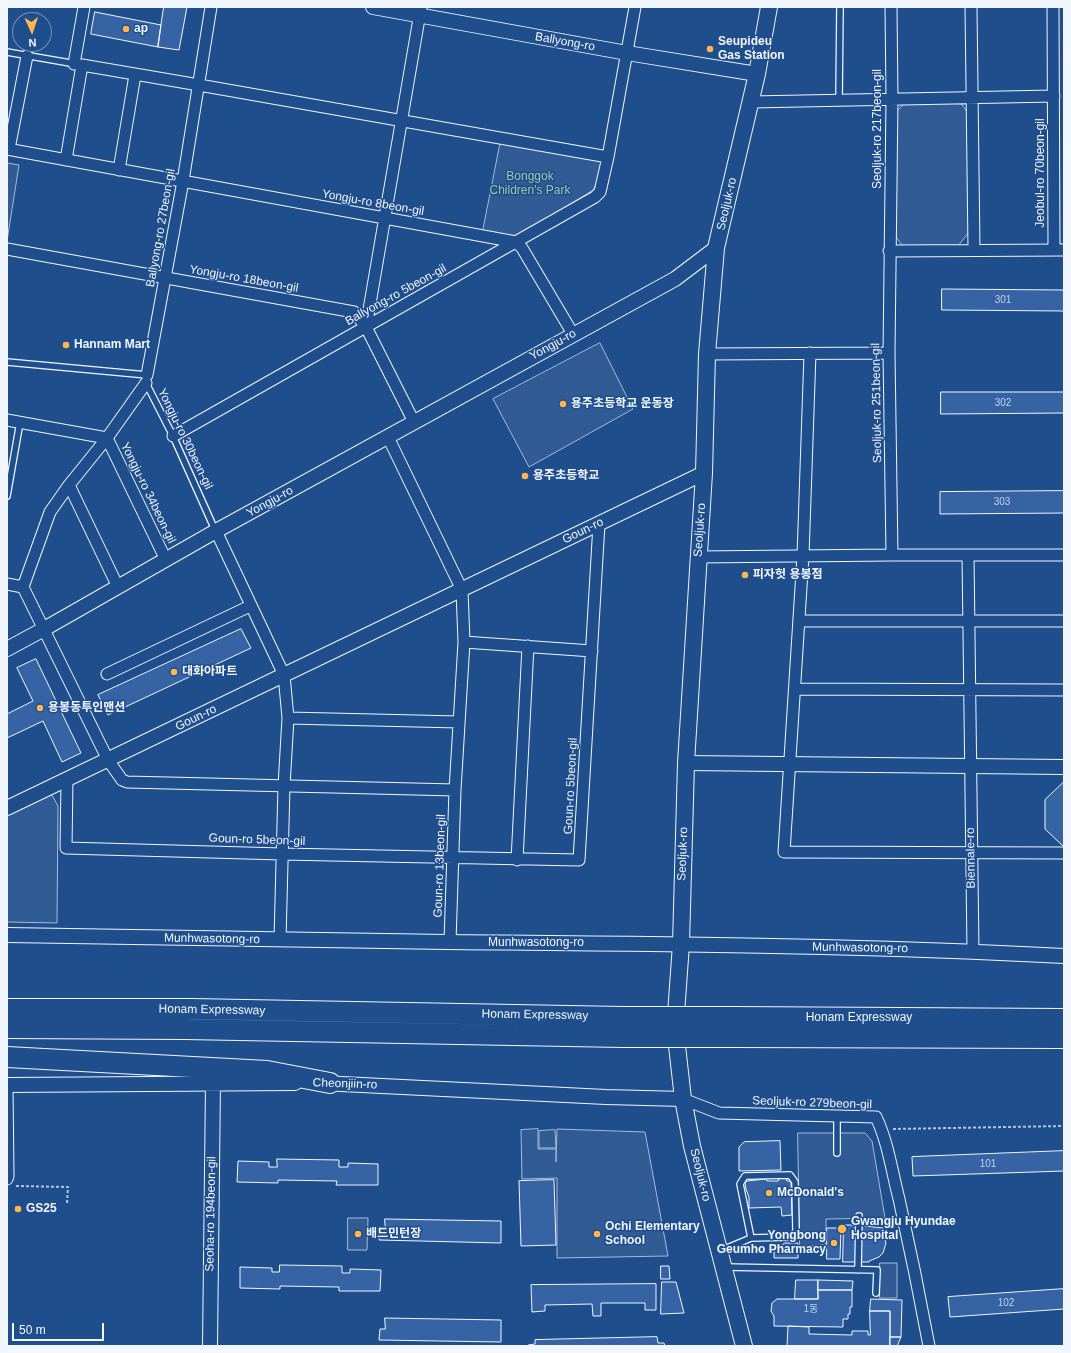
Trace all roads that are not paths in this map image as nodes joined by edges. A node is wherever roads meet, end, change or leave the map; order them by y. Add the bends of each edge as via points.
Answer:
1 (84, 7) edge
2 (211, 7) edge
3 (373, 7) edge
4 (635, 7) edge
5 (769, 7) edge
6 (840, 7) edge
7 (891, 7) edge
8 (971, 7) edge
9 (1054, 7) edge
10 (421, 11) edge
11 (7, 52) edge
12 (627, 53) junction
13 (27, 56) junction
14 (78, 65) junction
15 (757, 74) junction
16 (135, 75) junction
17 (199, 85) junction
18 (1054, 96) junction
19 (972, 98) junction
20 (892, 99) junction
21 (839, 100) junction
22 (751, 102) junction
23 (402, 121) junction
24 (8, 149) edge
25 (608, 157) junction
26 (66, 160) junction
27 (119, 170) junction
28 (183, 181) junction
29 (385, 218) junction
30 (516, 242) junction
31 (716, 248) junction
32 (7, 249) edge
33 (974, 250) junction
34 (1059, 250) edge
35 (889, 251) junction
36 (165, 278) junction
37 (366, 327) junction
38 (573, 334) junction
39 (810, 353) junction
40 (889, 353) junction
41 (707, 354) junction
42 (7, 362) edge
43 (146, 379) junction
44 (7, 420) edge
45 (20, 421) junction
46 (414, 422) junction
47 (173, 436) junction
48 (388, 437) junction
49 (107, 438) junction
50 (704, 473) junction
51 (69, 485) junction
52 (7, 496) edge
53 (599, 524) junction
54 (216, 531) junction
55 (892, 555) junction
56 (968, 555) junction
57 (803, 556) junction
58 (1064, 556) edge
59 (698, 557) junction
60 (166, 560) junction
61 (7, 584) edge
62 (23, 587) junction
63 (118, 587) junction
64 (462, 590) junction
65 (250, 606) junction
66 (800, 621) junction
67 (968, 621) junction
68 (1064, 621) edge
69 (44, 629) junction
70 (464, 642) junction
71 (528, 646) junction
72 (7, 649) edge
73 (592, 651) junction
74 (107, 674) dead end
75 (284, 675) junction
76 (795, 689) junction
77 (969, 689) junction
78 (1064, 690) edge
79 (288, 718) junction
80 (459, 722) junction
81 (108, 760) junction
82 (686, 764) junction
83 (790, 765) junction
84 (970, 766) junction
85 (1064, 767) edge
86 (68, 778) junction
87 (284, 786) junction
88 (455, 790) junction
89 (7, 808) edge
90 (971, 853) junction
91 (1064, 853) edge
92 (282, 854) junction
93 (453, 858) junction
94 (517, 860) junction
95 (7, 935) edge
96 (280, 940) junction
97 (450, 942) junction
98 (681, 944) junction
99 (973, 951) junction
100 (1064, 956) edge
101 (7, 1009) edge
102 (1064, 1019) edge
103 (7, 1028) edge
104 (1064, 1038) edge
105 (7, 1057) edge
106 (212, 1083) junction
107 (330, 1083) junction
108 (7, 1085) edge
109 (683, 1099) junction
110 (837, 1116) junction
111 (837, 1153) dead end
112 (11, 1182) edge
113 (859, 1216) dead end
114 (751, 1238) junction
115 (719, 1251) junction
116 (723, 1267) junction
117 (858, 1270) junction
118 (876, 1293) dead end
119 (210, 1346) edge
120 (744, 1346) edge
121 (929, 1346) edge

1 - 14 street
2 - 17 street, Ballyong-ro 27beon-gil
3 - 10 street, Ballyong-ro
4 - 12 street, Ballyong-ro 5beon-gil
5 - 15 main road, Seoljuk-ro
6 - 21 lane
7 - 20 street, Seoljuk-ro 217beon-gil
8 - 19 street
9 - 18 street
10 - 12 street, Ballyong-ro
10 - 23 street
11 - 13 lane
12 - 15 street, Ballyong-ro
12 - 25 street, Ballyong-ro 5beon-gil
13 - 14 lane
13 - 24 street, Yongju-ro 8beon-gil
14 - 16 street
14 - 26 street
15 - 22 main road, Seoljuk-ro
16 - 17 street
16 - 27 street
17 - 23 street
17 - 28 street, Ballyong-ro 27beon-gil
18 - 19 street
18 - 34 street, Jeobul-ro 70beon-gil
19 - 20 street
19 - 33 street
20 - 21 street
20 - 35 street, Seoljuk-ro 217beon-gil
21 - 22 street
22 - 31 main road, Seoljuk-ro
23 - 25 street
23 - 29 street
24 - 26 street, Yongju-ro 8beon-gil
25 - 30 street, Ballyong-ro 5beon-gil via 600,192 595,197
26 - 27 street, Yongju-ro 8beon-gil
27 - 28 street, Yongju-ro 8beon-gil
28 - 29 street, Yongju-ro 8beon-gil
28 - 36 street, Ballyong-ro 27beon-gil
29 - 30 street, Yongju-ro 8beon-gil
29 - 37 street
30 - 37 street, Ballyong-ro 5beon-gil
30 - 38 street
31 - 38 street, Yongju-ro via 675,279
31 - 41 main road, Seoljuk-ro
32 - 36 street, Yongju-ro 18beon-gil
33 - 34 street, Jeobul-ro 70beon-gil
33 - 35 street, Jeobul-ro 70beon-gil
35 - 40 street, Seoljuk-ro 251beon-gil
36 - 37 street, Yongju-ro 18beon-gil via 354,312
36 - 43 street, Ballyong-ro 27beon-gil
37 - 46 street, Yongju-ro 18beon-gil
37 - 47 street, Ballyong-ro 5beon-gil
38 - 46 street, Yongju-ro
39 - 40 street
39 - 41 street
39 - 57 street
40 - 55 street, Seoljuk-ro 251beon-gil
41 - 50 main road, Seoljuk-ro
42 - 43 lane
43 - 47 lane, Yongju-ro 30beon-gil
43 - 49 street
44 - 45 street, Yongju-ro 34beon-gil
45 - 49 street, Yongju-ro 34beon-gil
45 - 52 lane
46 - 48 street, Yongju-ro
47 - 54 lane, Yongju-ro 30beon-gil
48 - 54 street, Yongju-ro
48 - 64 street
49 - 51 street, Yongju-ro 34beon-gil
49 - 60 street, Yongju-ro 34beon-gil
50 - 53 street, Goun-ro
50 - 59 main road, Seoljuk-ro
51 - 62 street, Yongju-ro 34beon-gil via 50,512
51 - 63 street
53 - 64 street, Goun-ro
53 - 73 street, Goun-ro 5beon-gil
54 - 60 street, Yongju-ro
54 - 65 street
55 - 56 street
55 - 57 street
56 - 58 street
56 - 67 street
57 - 59 street
57 - 66 street
59 - 82 main road, Seoljuk-ro
60 - 63 street, Yongju-ro
61 - 62 street
62 - 69 street
63 - 69 street, Yongju-ro
64 - 70 street, Goun-ro 13beon-gil
64 - 75 street, Goun-ro
65 - 74 street
65 - 75 street
66 - 67 street
66 - 76 street
67 - 68 street
67 - 77 street, Biennale-ro
69 - 72 street, Yongju-ro
69 - 81 street
70 - 71 street
70 - 80 street, Goun-ro 13beon-gil
71 - 73 street
71 - 94 street
73 - 94 street, Goun-ro 5beon-gil via 579,860
75 - 79 street
75 - 81 street, Goun-ro
76 - 77 street
76 - 83 street
77 - 78 street
77 - 84 street, Biennale-ro
79 - 80 street
79 - 87 street
80 - 88 street, Goun-ro 13beon-gil
81 - 86 street, Goun-ro
81 - 87 street via 122,780 127,782
82 - 83 street
82 - 98 main road, Seoljuk-ro
83 - 84 street
83 - 90 street via 784,852
84 - 85 street
84 - 90 street, Biennale-ro
86 - 89 street, Goun-ro
86 - 92 street, Goun-ro 5beon-gil via 66,848
87 - 88 street
87 - 92 street
88 - 93 street, Goun-ro 13beon-gil
90 - 91 street
90 - 99 street, Biennale-ro
92 - 93 street, Goun-ro 5beon-gil
92 - 96 street
93 - 94 street, Goun-ro 5beon-gil
93 - 97 street, Goun-ro 13beon-gil
95 - 96 street, Munhwasotong-ro
96 - 97 street, Munhwasotong-ro
97 - 98 street, Munhwasotong-ro
98 - 99 street, Munhwasotong-ro
98 - 109 main road, Seoljuk-ro via 675,1028
99 - 100 street, Munhwasotong-ro
101 - 102 highway, Honam Expressway, bridge via 192,1009 623,1017
103 - 104 highway, Honam Expressway, bridge via 623,1036
105 - 107 highway via 267,1071
106 - 107 street, Cheonjiin-ro
106 - 108 street, Cheonjiin-ro
106 - 119 street, Seoha-ro 194beon-gil
107 - 109 street, Cheonjiin-ro
108 - 112 street via 8,1176
109 - 110 street, Seoljuk-ro 279beon-gil via 719,1113
109 - 115 main road, Seoljuk-ro via 692,1146
110 - 111 lane
110 - 121 street, Seoljuk-ro 279beon-gil via 876,1117 882,1129
113 - 117 lane
114 - 114 lane via 790,1237 796,1232 795,1182 790,1175 745,1176 740,1184
114 - 115 lane
115 - 116 main road, Seoljuk-ro
116 - 117 lane
116 - 120 main road, Seoljuk-ro
117 - 118 lane via 877,1270

